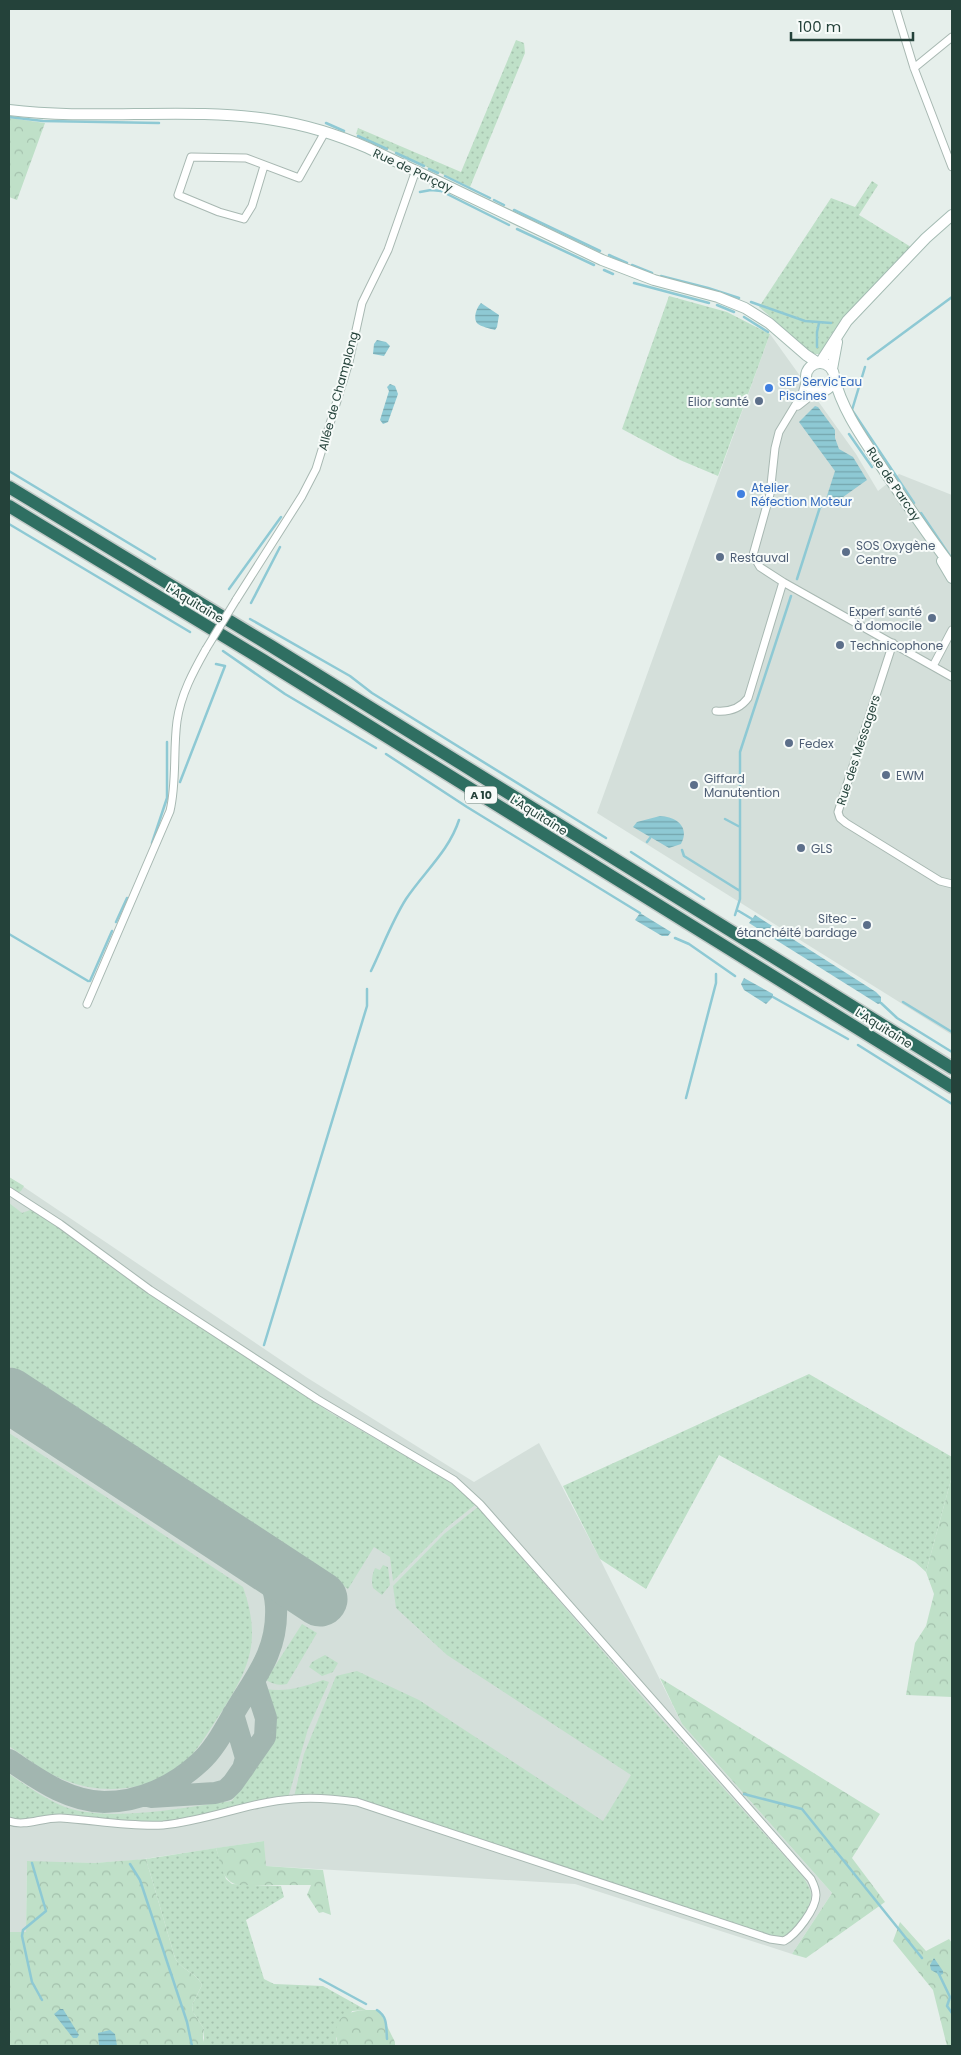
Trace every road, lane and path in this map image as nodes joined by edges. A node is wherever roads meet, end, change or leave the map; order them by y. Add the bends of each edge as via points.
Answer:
1 (896, 9) edge
2 (952, 37) edge
3 (914, 68) junction
4 (9, 110) edge
5 (325, 132) junction
6 (264, 166) junction
7 (952, 167) edge
8 (416, 170) junction
9 (952, 215) edge
10 (847, 321) junction
11 (788, 340) junction
12 (819, 363) junction
13 (833, 373) junction
14 (806, 377) junction
15 (818, 391) junction
16 (790, 413) junction
17 (853, 424) junction
18 (9, 487) edge
19 (9, 506) edge
20 (934, 544) junction
21 (952, 567) edge
22 (952, 578) edge
23 (784, 582) junction
24 (952, 630) edge
25 (893, 643) junction
26 (932, 666) junction
27 (952, 677) edge
28 (716, 711) dead end
29 (952, 884) edge
30 (87, 1004) dead end
31 (952, 1068) edge
32 (952, 1087) edge
33 (9, 1191) edge
34 (9, 1821) edge

1 - 3 street
2 - 3 street
3 - 7 street
4 - 5 street, Rue de Parçay via 54,114 237,116 275,120
5 - 6 street via 299,178
5 - 8 street, Rue de Parçay
6 - 6 street via 246,158 191,157 178,195 244,219 252,206
8 - 11 street, Rue de Parçay via 602,260 745,308
8 - 30 street, Allée de Champlong, bridge via 388,250 362,303 349,362 316,469 189,680 179,712 170,811
9 - 10 street
10 - 12 street
10 - 13 street via 836,346
11 - 12 street, Rue de Parçay
11 - 14 street, Rue de Parçay via 803,361
12 - 13 street via 827,364
12 - 14 street via 810,367
13 - 15 street via 828,389
13 - 17 street, Rue de Parcay via 840,400
14 - 15 street via 810,387
14 - 16 street via 802,394
15 - 16 street
15 - 17 street, Rue de Parcay via 836,404
16 - 23 street via 779,432 770,494 753,555 760,568
17 - 20 street, Rue de Parcay
18 - 31 highway, L'Aquitaine / A 10
19 - 32 highway, L'Aquitaine / A 10
20 - 21 street, Rue de Parcay
20 - 22 street, Rue de Parcay
23 - 25 street
23 - 28 street via 748,698 736,708
24 - 26 street
25 - 26 street
25 - 29 street, Rue des Messagers via 838,812 846,823 940,881
26 - 27 street
33 - 34 street via 150,1290 299,1387 454,1480 480,1504 811,1880 816,1888 816,1897 795,1934 784,1941 775,1940 357,1802 336,1799 292,1799 163,1825 58,1818 16,1824

